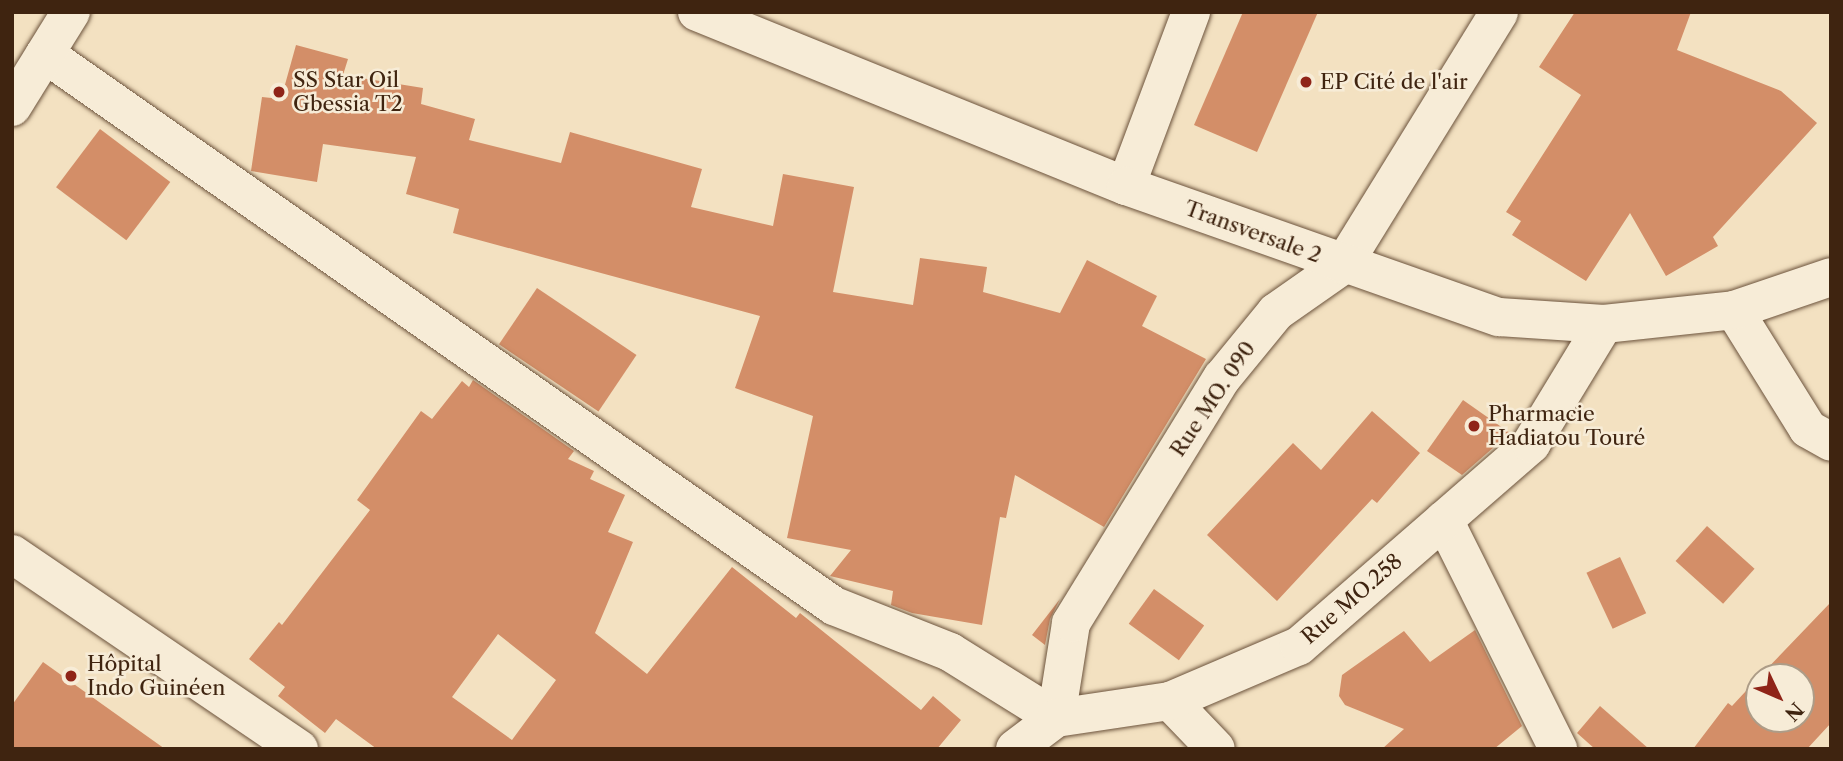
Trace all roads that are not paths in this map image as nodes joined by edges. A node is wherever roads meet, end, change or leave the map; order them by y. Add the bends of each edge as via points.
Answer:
1 (71, 12) edge
2 (697, 12) edge
3 (1191, 12) edge
4 (1500, 12) edge
5 (45, 54) junction
6 (12, 107) edge
7 (1126, 186) junction
8 (1343, 265) junction
9 (1831, 277) edge
10 (1734, 310) junction
11 (1604, 324) junction
12 (1831, 442) edge
13 (1444, 520) junction
14 (12, 554) edge
15 (1170, 701) junction
16 (1056, 718) junction
17 (299, 749) edge
18 (1015, 749) edge
19 (1216, 749) edge
20 (1558, 749) edge

1 - 5 street
2 - 7 street, Transversale 2
3 - 7 street
4 - 8 street, Rue MO. 090
5 - 6 street
5 - 16 street via 834,606 950,652
7 - 8 street, Transversale 2
8 - 11 street, Transversale 2 via 1499,317
8 - 16 street, Rue MO. 090 via 1276,312 1222,378 1071,623
9 - 10 street, Transversale 2
10 - 11 street, Transversale 2
10 - 12 street via 1808,429
11 - 13 street, Rue MO.258 via 1531,444
13 - 15 street, Rue MO.258 via 1299,646
13 - 20 street
14 - 17 street
15 - 16 street, Rue MO.258
15 - 19 street
16 - 18 street, Rue MO.258

